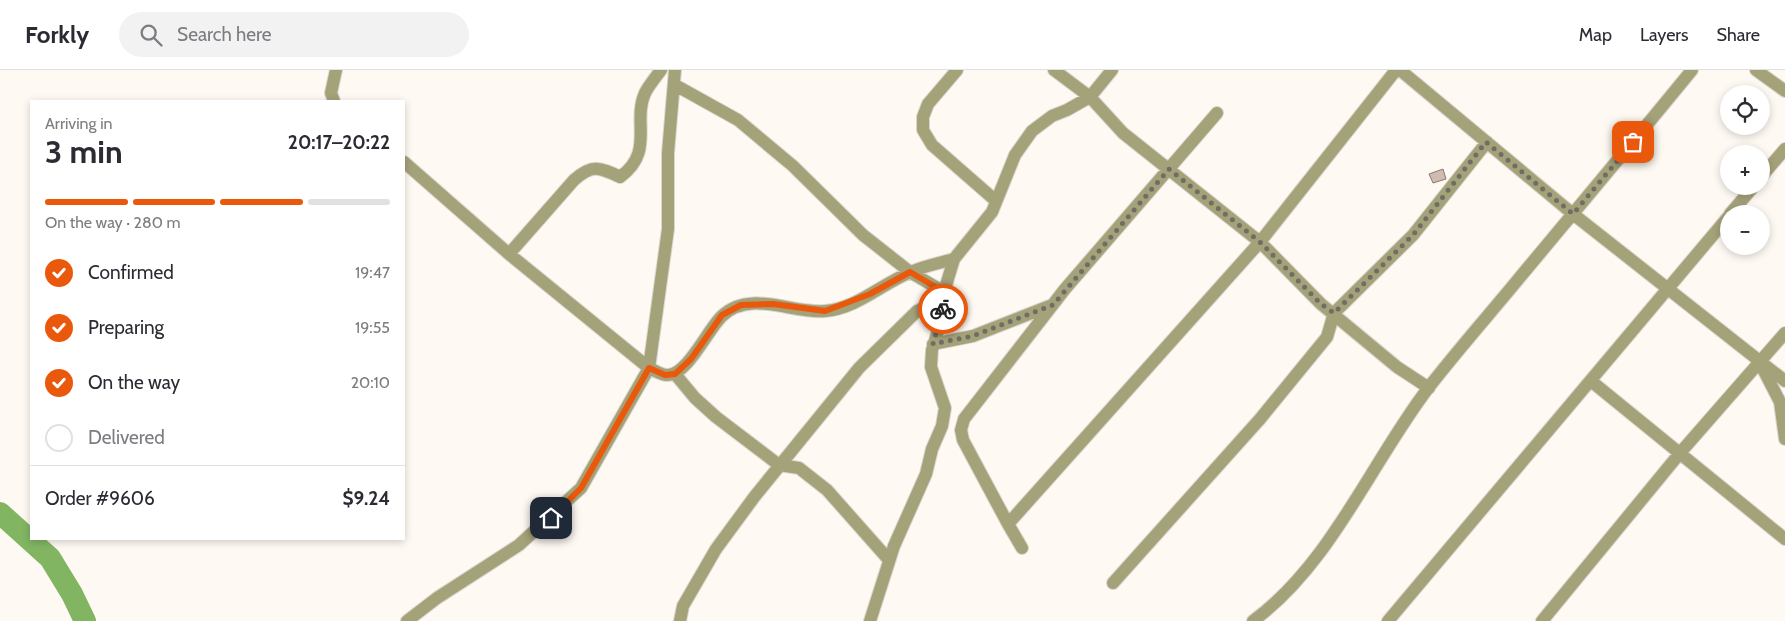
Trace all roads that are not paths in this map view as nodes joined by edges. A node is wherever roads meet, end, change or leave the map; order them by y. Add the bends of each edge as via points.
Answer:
1 (336, 70) edge
2 (661, 70) edge
3 (675, 70) edge
4 (957, 70) edge
5 (1054, 70) edge
6 (1112, 70) edge
7 (1398, 70) edge
8 (1692, 70) edge
9 (1756, 70) edge
10 (675, 85) junction
11 (1785, 92) edge
12 (1090, 97) junction
13 (334, 100) edge
14 (1217, 113) dead end
15 (1486, 142) junction
16 (1785, 149) edge
17 (405, 163) edge
18 (1770, 166) edge
19 (1169, 169) junction
20 (1747, 195) edge
21 (996, 202) junction
22 (1738, 205) edge
23 (1573, 214) junction
24 (1720, 227) edge
25 (1260, 242) junction
26 (510, 254) junction
27 (954, 259) junction
28 (910, 272) junction
29 (1668, 289) junction
30 (943, 299) junction
31 (1053, 305) junction
32 (1334, 313) junction
33 (1785, 333) edge
34 (933, 344) junction
35 (1760, 362) junction
36 (649, 368) junction
37 (675, 374) junction
38 (1591, 381) junction
39 (1785, 382) edge
40 (1429, 388) junction
41 (942, 426) junction
42 (961, 430) junction
43 (1785, 439) edge
44 (1680, 453) junction
45 (780, 465) junction
46 (1008, 524) junction
47 (1785, 539) edge
48 (1022, 548) dead end
49 (889, 560) junction
50 (1113, 583) dead end
51 (407, 621) edge
52 (680, 621) edge
53 (870, 621) edge
54 (1253, 621) edge
55 (1388, 621) edge
56 (1542, 621) edge

1 - 13 street via 331,93
2 - 26 street via 645,94 642,140 629,170 620,177 595,167 584,171
3 - 10 street
4 - 21 street via 928,104 923,130 932,145
5 - 12 street
6 - 12 street
7 - 15 street
7 - 25 street
8 - 23 street
9 - 11 street
10 - 28 street via 738,120 864,235
10 - 36 street via 668,153 668,229
12 - 19 street via 1123,133
12 - 21 street via 1052,116 1032,131 1015,155
14 - 19 street
15 - 23 street
15 - 32 street via 1413,235
16 - 18 street
17 - 26 street
19 - 25 street
19 - 31 street
20 - 22 street
21 - 27 street via 992,212
23 - 29 street
23 - 40 street
24 - 29 street
25 - 32 street via 1321,304
25 - 46 street
26 - 36 street
27 - 28 street
27 - 30 street
28 - 30 street
28 - 37 street via 870,294 825,311 773,304 741,305 722,315 691,359
29 - 35 street
29 - 38 street
30 - 34 street via 943,315
30 - 45 street via 905,321 859,368
31 - 34 street via 973,336
31 - 42 street via 964,419
32 - 40 street via 1397,367
32 - 50 street via 1326,337 1260,419
33 - 35 street
34 - 41 street via 931,367 945,408
35 - 39 street
35 - 43 street via 1780,402
35 - 44 street
36 - 37 street via 665,375
36 - 51 street via 581,488 519,545
37 - 45 street via 694,398
38 - 44 street
38 - 55 street
40 - 54 street via 1320,550 1266,612
41 - 42 street
41 - 49 street via 926,474
42 - 46 street via 968,452
44 - 47 street
44 - 56 street
45 - 49 street via 799,468 827,490
45 - 52 street via 716,549 683,606
46 - 48 street
49 - 53 street

